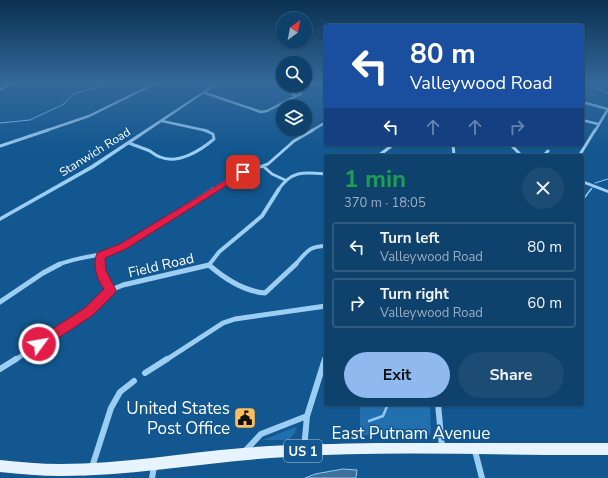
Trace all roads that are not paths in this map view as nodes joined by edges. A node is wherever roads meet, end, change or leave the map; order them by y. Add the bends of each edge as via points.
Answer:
1 (113, 105) edge
2 (186, 105) edge
3 (241, 105) edge
4 (278, 105) edge
5 (594, 105) edge
6 (608, 109) edge
7 (584, 120) edge
8 (162, 121) junction
9 (324, 123) edge
10 (598, 124) junction
11 (584, 141) edge
12 (587, 142) junction
13 (129, 143) junction
14 (0, 146) edge
15 (391, 146) edge
16 (512, 146) edge
17 (548, 151) dead end
18 (381, 154) edge
19 (520, 154) edge
20 (545, 154) edge
21 (580, 154) edge
22 (263, 166) junction
23 (324, 174) edge
24 (285, 180) junction
25 (584, 182) edge
26 (608, 192) edge
27 (0, 219) edge
28 (324, 246) edge
29 (100, 256) junction
30 (209, 265) junction
31 (111, 290) junction
32 (0, 302) edge
33 (324, 306) edge
34 (324, 362) edge
35 (0, 369) edge
36 (145, 373) dead end
37 (134, 381) dead end
38 (438, 406) edge
39 (307, 416) junction
40 (608, 449) edge
41 (442, 450) junction
42 (475, 450) junction
43 (304, 451) junction
44 (243, 454) junction
45 (0, 466) edge
46 (153, 472) edge
47 (90, 473) junction
48 (57, 476) edge
49 (482, 478) edge

1 - 14 street
2 - 8 street, Stanwich Road
3 - 4 street via 261,112
5 - 6 street
6 - 10 street
7 - 10 street
8 - 13 street, Stanwich Road
8 - 13 street via 209,131 214,139 190,155 173,159 161,158
9 - 22 street via 294,141
10 - 12 street
11 - 12 street
12 - 21 street
13 - 27 street, Stanwich Road
15 - 18 street
16 - 19 street
17 - 20 street
22 - 24 street
22 - 29 street via 235,176 123,247
23 - 24 street via 301,172
24 - 30 street via 262,216 219,252
25 - 26 street
28 - 30 street, Field Road via 309,249 288,273 265,293 254,293 216,272
29 - 31 street via 101,271
29 - 32 street via 78,258 62,263
30 - 31 street, Field Road
31 - 35 street, Field Road via 89,312
33 - 36 street via 235,318
34 - 39 street
37 - 47 street via 120,392 111,408
38 - 41 street
39 - 43 street
39 - 44 street via 261,434
40 - 42 main road, East Putnam Avenue / US 1
41 - 42 main road, East Putnam Avenue / US 1
41 - 43 main road, East Putnam Avenue / US 1
42 - 49 street
43 - 44 main road, East Putnam Avenue / US 1
44 - 46 main road, East Putnam Avenue / US 1
45 - 48 main road, East Putnam Avenue / US 1
46 - 47 main road, East Putnam Avenue / US 1
47 - 48 main road, East Putnam Avenue / US 1

